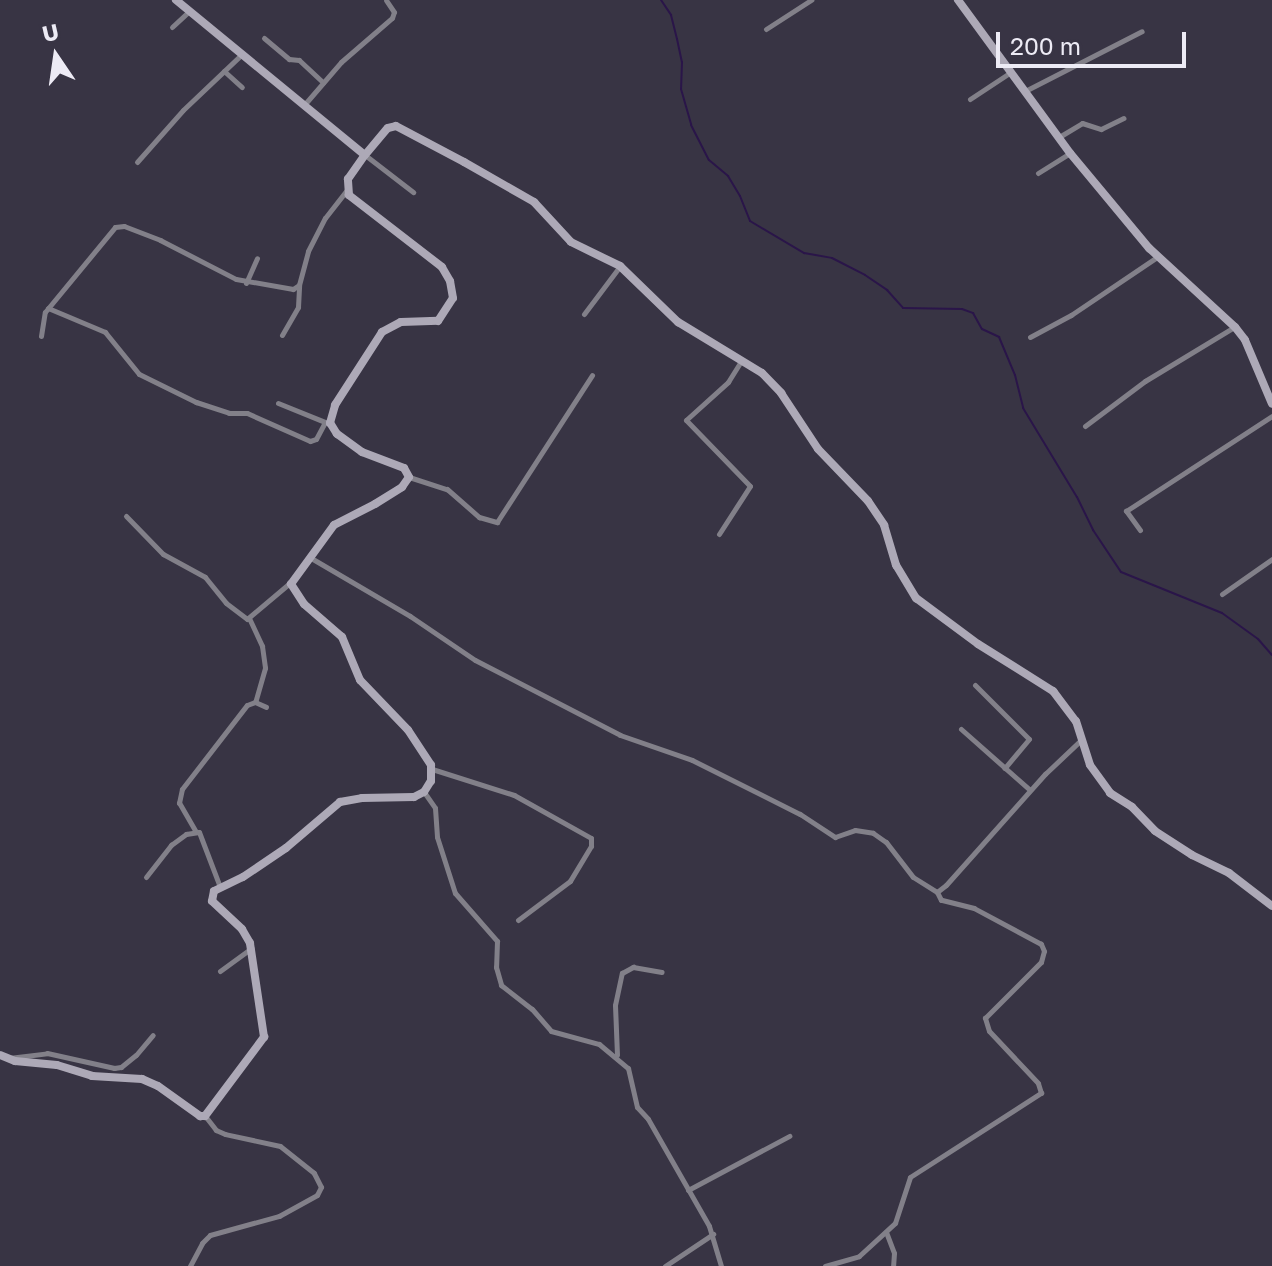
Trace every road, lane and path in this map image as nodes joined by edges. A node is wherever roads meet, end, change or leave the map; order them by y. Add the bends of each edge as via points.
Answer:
1 (176, 0) edge
2 (386, 0) edge
3 (811, 0) edge
4 (958, 0) edge
5 (189, 11) junction
6 (172, 27) dead end
7 (766, 29) dead end
8 (1142, 31) dead end
9 (264, 38) dead end
10 (240, 56) junction
11 (224, 71) junction
12 (1011, 72) junction
13 (323, 82) junction
14 (242, 87) dead end
15 (1025, 91) junction
16 (970, 99) dead end
17 (304, 105) junction
18 (1124, 118) dead end
19 (1059, 138) junction
20 (1070, 153) junction
21 (365, 155) junction
22 (137, 162) dead end
23 (1038, 173) dead end
24 (347, 190) junction
25 (413, 192) dead end
26 (1157, 257) junction
27 (257, 258) dead end
28 (620, 266) junction
29 (246, 283) junction
30 (299, 285) junction
31 (48, 308) junction
32 (584, 314) dead end
33 (1235, 327) junction
34 (282, 335) dead end
35 (41, 336) dead end
36 (1030, 337) dead end
37 (741, 360) junction
38 (592, 375) dead end
39 (278, 403) dead end
40 (1272, 404) edge
41 (1272, 416) edge
42 (328, 423) junction
43 (1085, 426) dead end
44 (409, 477) junction
45 (126, 516) dead end
46 (1140, 530) dead end
47 (719, 534) dead end
48 (311, 558) junction
49 (1272, 559) edge
50 (291, 581) junction
51 (1222, 594) dead end
52 (249, 618) junction
53 (975, 685) dead end
54 (255, 702) junction
55 (266, 707) dead end
56 (961, 729) dead end
57 (1082, 740) junction
58 (1005, 768) junction
59 (432, 769) junction
60 (1030, 790) junction
61 (424, 792) junction
62 (196, 832) junction
63 (146, 877) dead end
64 (220, 887) junction
65 (937, 892) junction
66 (1272, 906) edge
67 (518, 920) dead end
68 (252, 948) junction
69 (220, 971) dead end
70 (662, 972) dead end
71 (153, 1035) dead end
72 (4, 1056) edge
73 (617, 1056) junction
74 (205, 1116) junction
75 (789, 1136) dead end
76 (688, 1190) junction
77 (886, 1232) junction
78 (713, 1234) junction
79 (190, 1266) edge
80 (665, 1266) edge
81 (721, 1266) edge
82 (825, 1266) edge
83 (893, 1266) edge

1 - 5 street
2 - 13 street via 392,18
3 - 7 street
4 - 12 street
5 - 6 street
5 - 10 street
8 - 15 street
9 - 13 street
10 - 11 street
10 - 17 street
11 - 14 street
11 - 22 street
12 - 15 street
12 - 16 street
13 - 17 street
15 - 19 street
17 - 21 street
18 - 19 street via 1101,129 1082,123
19 - 20 street
20 - 23 street
20 - 26 street
21 - 24 street via 348,179
21 - 25 street
21 - 28 street via 388,128 396,126 534,202 571,242
24 - 30 street via 318,232
24 - 42 street via 442,267 453,298 438,321 401,322 382,332
26 - 33 street
26 - 36 street
27 - 29 street
28 - 32 street
28 - 37 street via 678,322
29 - 30 street via 293,289
29 - 31 street via 160,240 119,226
30 - 34 street via 298,307
31 - 35 street
31 - 42 street via 105,332 139,374 196,402 247,413 310,441
33 - 40 street
33 - 43 street via 1145,381
37 - 47 street via 728,382 686,420 750,486
37 - 57 street via 770,380 818,449 868,501 916,598 978,644 1044,683 1071,713
38 - 44 street via 497,522 479,517 447,489
39 - 42 street
41 - 46 street via 1126,511
42 - 44 street via 352,446 404,468
44 - 48 street via 402,487 337,523
45 - 52 street via 163,554 205,577 226,603
48 - 50 street
48 - 65 street via 475,660 620,735 692,760 835,837 855,830 873,833 913,877
49 - 51 street
50 - 52 street
50 - 59 street via 304,604 342,637 360,680 408,730
52 - 54 street via 265,668
53 - 58 street via 1029,739
54 - 55 street
54 - 62 street via 247,705 180,794 179,803
56 - 58 street
57 - 60 street
57 - 66 street via 1090,765 1110,793 1155,831 1229,873
58 - 60 street
59 - 61 street
59 - 67 street via 523,799 591,838 570,881
60 - 65 street
61 - 64 street via 407,799 345,800 264,864
61 - 73 street via 435,808 437,837 455,893 497,941 501,985 551,1031 588,1040
62 - 63 street via 171,845
62 - 64 street via 203,836
64 - 68 street via 212,901 242,929
65 - 77 street via 941,900 974,908 1041,944 1041,962 985,1018 989,1031 1042,1090 910,1177 895,1223
68 - 69 street
68 - 74 street via 264,1037
70 - 73 street via 633,967 622,973 615,1005
71 - 72 street via 121,1067 47,1053
72 - 74 street via 92,1076 142,1079
73 - 76 street via 630,1072 637,1107
74 - 79 street via 225,1134 280,1146 314,1173 321,1187 317,1195 279,1216 210,1235
75 - 76 street
76 - 78 street
77 - 82 street via 859,1256
77 - 83 street
78 - 80 street
78 - 81 street

